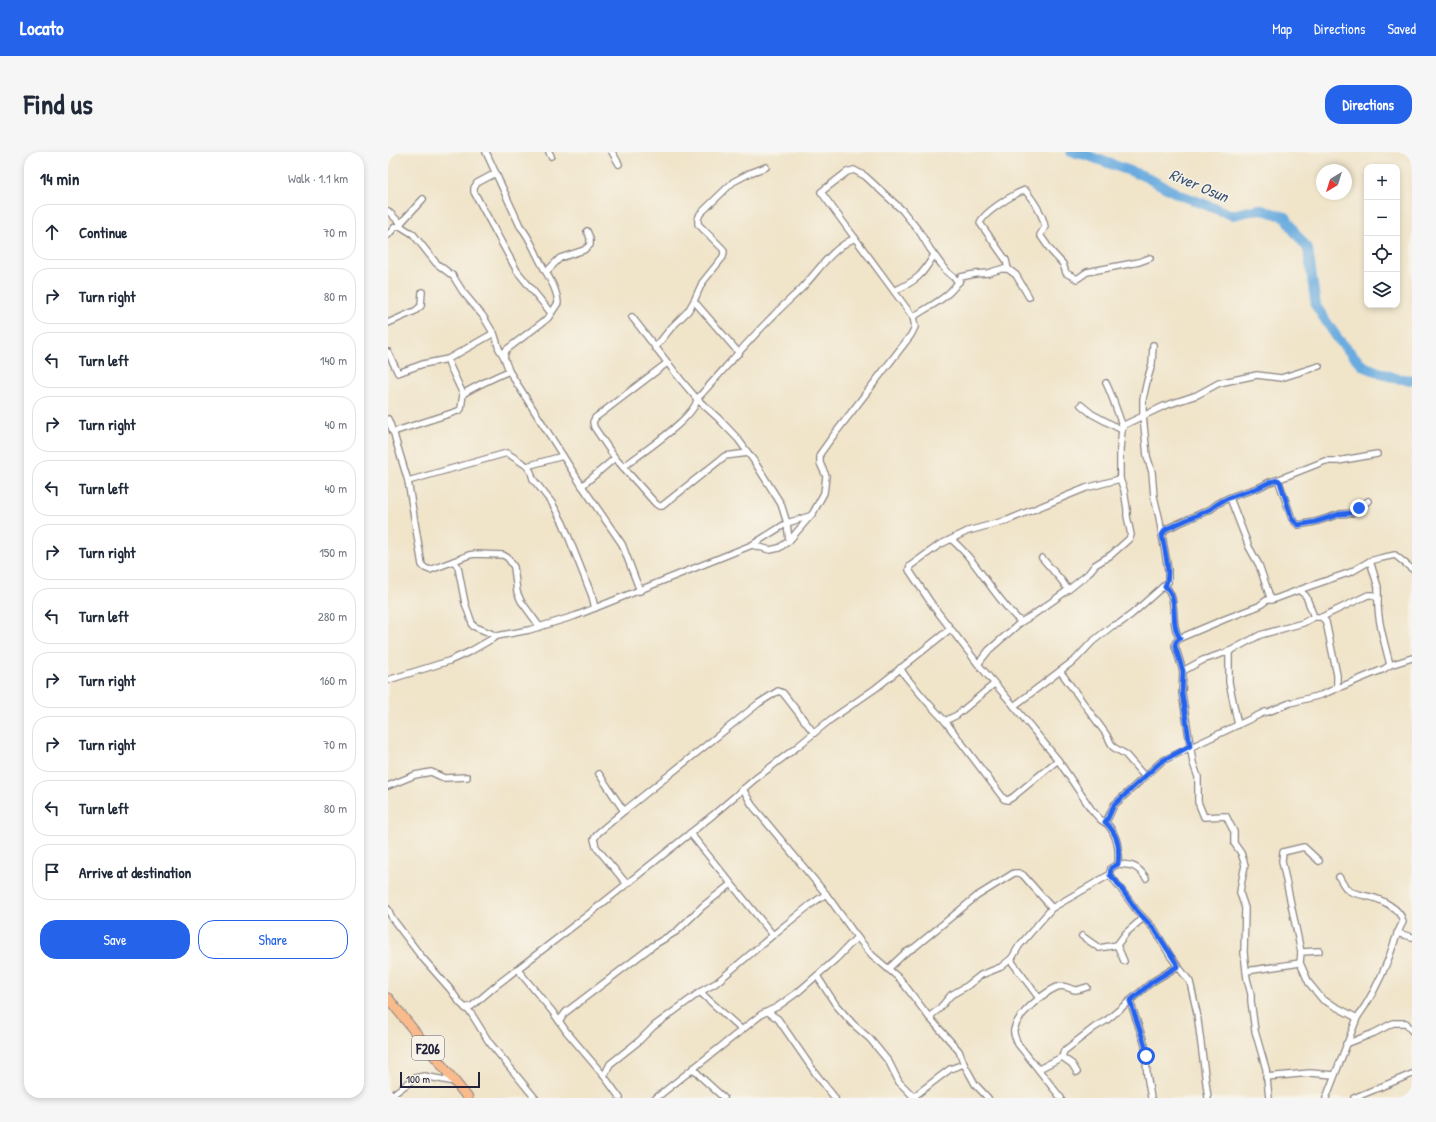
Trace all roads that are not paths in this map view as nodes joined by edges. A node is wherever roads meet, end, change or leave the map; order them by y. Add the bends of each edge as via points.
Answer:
1 (486, 152) edge
2 (612, 152) edge
3 (619, 164) dead end
4 (766, 167) dead end
5 (496, 173) junction
6 (423, 199) dead end
7 (388, 211) edge
8 (400, 225) junction
9 (587, 231) dead end
10 (388, 235) edge
11 (855, 238) junction
12 (934, 255) junction
13 (1150, 258) dead end
14 (1008, 269) junction
15 (546, 272) junction
16 (958, 282) junction
17 (894, 291) junction
18 (422, 292) dead end
19 (1029, 296) dead end
20 (694, 302) junction
21 (552, 313) junction
22 (632, 317) dead end
23 (913, 317) junction
24 (388, 323) edge
25 (494, 333) junction
26 (1153, 344) dead end
27 (655, 348) junction
28 (388, 352) edge
29 (739, 353) junction
30 (504, 357) junction
31 (448, 360) junction
32 (667, 363) junction
33 (1319, 366) dead end
34 (509, 371) junction
35 (1106, 383) dead end
36 (463, 394) junction
37 (697, 399) junction
38 (1081, 405) dead end
39 (1143, 415) junction
40 (388, 419) edge
41 (1122, 428) junction
42 (393, 432) junction
43 (748, 453) junction
44 (1377, 454) dead end
45 (563, 456) junction
46 (616, 458) junction
47 (527, 466) junction
48 (623, 467) junction
49 (1120, 479) junction
50 (1278, 480) junction
51 (408, 481) junction
52 (582, 486) junction
53 (1230, 498) junction
54 (1368, 501) dead end
55 (810, 516) junction
56 (787, 523) junction
57 (1162, 535) junction
58 (952, 540) junction
59 (789, 541) junction
60 (752, 545) junction
61 (1042, 558) dead end
62 (454, 561) junction
63 (1370, 561) junction
64 (1412, 568) edge
65 (1165, 586) junction
66 (1068, 590) junction
67 (1299, 590) junction
68 (640, 591) junction
69 (1378, 599) junction
70 (1271, 600) junction
71 (595, 608) junction
72 (1314, 617) junction
73 (1322, 617) junction
74 (1021, 622) junction
75 (540, 627) junction
76 (950, 629) junction
77 (496, 636) junction
78 (1180, 638) junction
79 (1229, 651) junction
80 (1412, 658) edge
81 (978, 664) junction
82 (1390, 665) junction
83 (900, 668) junction
84 (1060, 671) junction
85 (1183, 671) junction
86 (388, 680) edge
87 (994, 684) junction
88 (1337, 688) junction
89 (1014, 706) junction
90 (945, 721) junction
91 (1238, 725) junction
92 (814, 733) junction
93 (1190, 746) junction
94 (1058, 760) junction
95 (599, 774) dead end
96 (468, 777) dead end
97 (1145, 777) junction
98 (388, 786) edge
99 (743, 789) junction
100 (624, 811) junction
101 (1105, 822) junction
102 (690, 832) junction
103 (1319, 861) dead end
104 (1118, 864) junction
105 (1110, 875) junction
106 (1339, 877) dead end
107 (1146, 878) dead end
108 (626, 883) junction
109 (731, 884) junction
110 (826, 894) junction
111 (1052, 908) junction
112 (388, 909) edge
113 (1143, 918) junction
114 (390, 919) edge
115 (1397, 933) junction
116 (773, 935) junction
117 (1082, 936) dead end
118 (1412, 937) edge
119 (857, 938) junction
120 (1117, 945) junction
121 (1319, 951) dead end
122 (1301, 952) junction
123 (1012, 958) junction
124 (1124, 961) dead end
125 (1300, 963) junction
126 (1178, 966) junction
127 (517, 969) junction
128 (888, 969) junction
129 (1246, 971) junction
130 (816, 976) junction
131 (1087, 987) dead end
132 (700, 992) junction
133 (388, 998) edge
134 (1039, 998) junction
135 (1130, 1001) junction
136 (472, 1006) junction
137 (465, 1008) junction
138 (768, 1012) junction
139 (471, 1013) junction
140 (929, 1017) junction
141 (1357, 1018) junction
142 (560, 1020) junction
143 (742, 1030) junction
144 (1412, 1031) edge
145 (1346, 1044) junction
146 (1062, 1057) junction
147 (964, 1064) junction
148 (693, 1068) junction
149 (1039, 1069) junction
150 (1077, 1072) dead end
151 (448, 1073) junction
152 (1412, 1074) edge
153 (1334, 1075) junction
154 (604, 1076) junction
155 (1266, 1077) junction
156 (441, 1080) junction
157 (455, 1082) junction
158 (388, 1098) edge
159 (468, 1098) edge
160 (535, 1098) edge
161 (620, 1098) edge
162 (656, 1098) edge
163 (724, 1098) edge
164 (835, 1098) edge
165 (913, 1098) edge
166 (988, 1098) edge
167 (1061, 1098) edge
168 (1151, 1098) edge
169 (1208, 1098) edge
170 (1269, 1098) edge
171 (1326, 1098) edge
172 (1354, 1098) edge

1 - 5 street
2 - 3 street
4 - 20 street via 733,182 700,214 698,224 724,252 723,257 702,283
5 - 15 street via 520,226 528,236
5 - 21 street via 477,183 474,192 517,271
6 - 8 street
7 - 8 street
8 - 10 street
8 - 25 street via 413,234 432,259 453,276
9 - 15 street via 590,245 584,250 560,258
11 - 12 street via 821,192 847,172 854,170 865,176 902,210
11 - 17 street
11 - 29 street via 836,249 804,287 771,317
12 - 16 street
12 - 17 street via 926,269 911,283
13 - 14 street via 1087,272 1077,279 1066,273 1063,264 1040,235 1045,227 1044,221 1025,190 1005,200 980,223 1006,260
14 - 16 street via 961,277
14 - 19 street via 1016,275
15 - 21 street via 558,297 558,303
16 - 23 street via 946,296
17 - 23 street
18 - 24 street via 421,306
20 - 27 street
20 - 29 street
21 - 30 street via 506,350
22 - 27 street
23 - 55 street via 915,327 910,335 820,454 820,463 826,476 824,493
25 - 30 street via 497,346
25 - 31 street
26 - 39 street via 1152,364 1143,399
27 - 32 street
28 - 31 street via 398,373 424,364
29 - 37 street
30 - 34 street
31 - 36 street
32 - 37 street
32 - 46 street via 595,418 594,427
33 - 39 street via 1281,378 1257,375 1219,383 1197,395
34 - 36 street
34 - 45 street
35 - 41 street
36 - 42 street via 461,409 458,412
37 - 43 street via 738,439
37 - 48 street via 696,406 676,426
38 - 41 street via 1092,414
39 - 41 street
39 - 57 street via 1147,456
40 - 42 street
41 - 49 street
42 - 51 street
43 - 48 street via 725,456 662,506 656,504
43 - 56 street via 780,504
44 - 50 street via 1325,461
45 - 47 street
45 - 52 street
46 - 48 street
46 - 52 street
47 - 51 street via 507,453
47 - 71 street via 532,479 552,503 563,523
49 - 58 street via 1067,495 1008,520 968,531
49 - 66 street via 1131,535
50 - 53 street
50 - 54 street via 1292,519 1298,525 1352,513
51 - 62 street via 422,565 430,570
52 - 68 street via 622,544
53 - 57 street via 1166,529
53 - 70 street
55 - 56 street
55 - 59 street
56 - 59 street
56 - 60 street
57 - 65 street via 1168,570 1168,582
58 - 74 street via 961,547
58 - 76 street via 939,545 910,566 909,570
59 - 60 street via 779,548 770,550
60 - 68 street
61 - 66 street
62 - 75 street via 476,554 503,555 508,558 514,567 517,592 521,601
62 - 77 street via 458,567 465,603 473,626
63 - 64 street via 1395,555
63 - 67 street via 1351,572
63 - 69 street via 1378,587
65 - 78 street via 1170,592 1175,628
65 - 84 street via 1092,642
66 - 74 street
67 - 70 street
67 - 72 street via 1306,596
68 - 71 street
69 - 73 street via 1368,595
69 - 82 street
70 - 78 street
71 - 75 street
72 - 73 street
72 - 79 street via 1303,623 1260,635
73 - 88 street via 1326,622 1337,675
74 - 81 street
75 - 77 street
76 - 81 street
76 - 83 street
77 - 86 street via 449,661
78 - 85 street via 1175,646
79 - 85 street via 1203,660
79 - 91 street via 1229,682
80 - 82 street
81 - 87 street
82 - 88 street
83 - 90 street
83 - 92 street
84 - 89 street
84 - 97 street via 1113,747 1125,754
85 - 93 street via 1182,693
87 - 89 street
87 - 90 street via 957,715
88 - 91 street via 1265,712
89 - 94 street
90 - 94 street via 1006,800
91 - 93 street
92 - 99 street
92 - 100 street via 783,693 778,691 759,703
93 - 97 street via 1162,761
93 - 129 street via 1198,777 1198,802 1204,817 1226,816 1234,832 1234,843 1245,865 1240,893 1246,908
94 - 101 street via 1091,809
95 - 100 street
96 - 98 street via 444,778 431,772 415,775
97 - 101 street via 1114,805
99 - 102 street
99 - 110 street via 752,805
100 - 108 street via 598,832 594,839 596,847
101 - 104 street via 1118,842
102 - 108 street
102 - 109 street
103 - 122 street via 1304,847 1283,852 1282,861
104 - 105 street via 1111,868
104 - 107 street via 1140,869
105 - 111 street
105 - 113 street
106 - 115 street via 1353,893 1375,898 1395,910 1403,918
108 - 127 street
109 - 116 street
109 - 142 street via 703,906 678,931 654,945 566,1012
110 - 116 street
110 - 119 street
111 - 123 street via 1019,946
111 - 128 street via 1023,875 1014,873 977,896
112 - 114 street
113 - 120 street via 1126,932
113 - 126 street via 1155,930
114 - 137 street
115 - 118 street
115 - 141 street via 1382,974
116 - 132 street via 716,983
117 - 120 street via 1099,948
119 - 128 street
119 - 130 street
120 - 124 street
121 - 122 street
122 - 125 street
123 - 134 street via 1012,962
123 - 140 street via 951,995
125 - 129 street
125 - 141 street via 1309,983 1323,1000
126 - 135 street via 1152,982
126 - 169 street via 1190,982 1197,1013
127 - 136 street
127 - 142 street
128 - 140 street via 900,978
129 - 155 street via 1255,1031
130 - 138 street
130 - 165 street via 852,1024 889,1062 899,1082
131 - 134 street via 1075,990 1065,986 1058,987
132 - 143 street
132 - 154 street via 654,1026 610,1064
133 - 151 main road, F206
134 - 149 street via 1016,1024 1014,1036
135 - 146 street via 1064,1051
135 - 168 street via 1145,1045
136 - 137 street
136 - 139 street
137 - 139 street
138 - 143 street
138 - 164 street via 778,1019
139 - 160 street via 489,1042
140 - 147 street via 959,1051
141 - 145 street
142 - 154 street via 566,1031
143 - 148 street
144 - 145 street via 1406,1023 1393,1023
145 - 153 street
146 - 149 street
146 - 150 street via 1072,1064
147 - 165 street via 950,1069
147 - 166 street via 975,1084
148 - 162 street
148 - 163 street
149 - 167 street
151 - 156 street
151 - 157 main road, F206
152 - 172 street
153 - 155 street via 1310,1073
153 - 171 street
154 - 161 street
155 - 170 street
156 - 157 street
156 - 158 street via 420,1077
157 - 159 main road, F206

